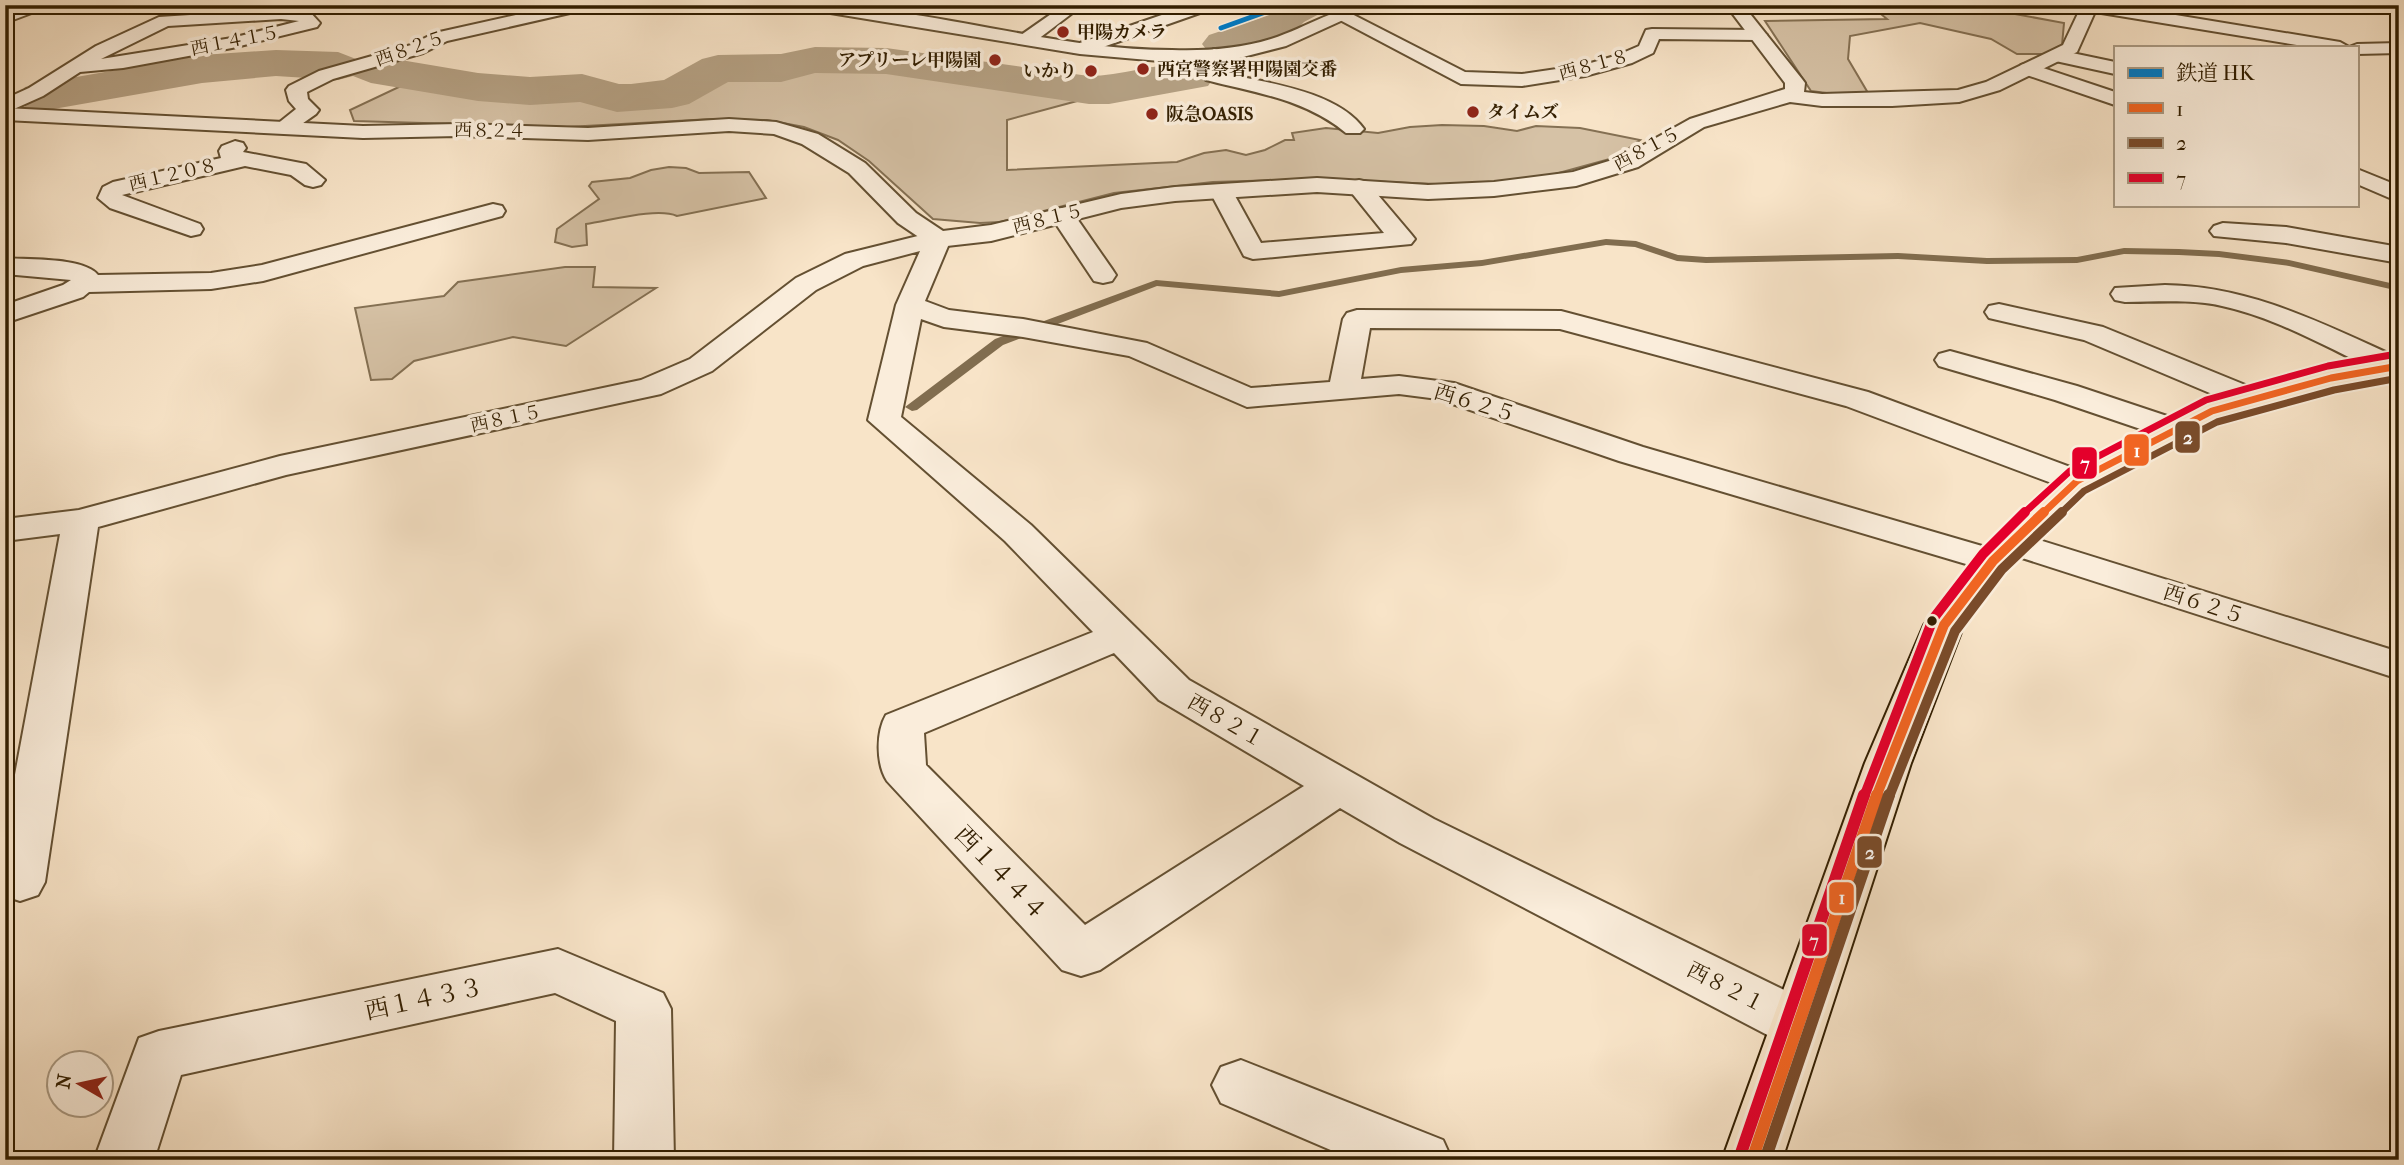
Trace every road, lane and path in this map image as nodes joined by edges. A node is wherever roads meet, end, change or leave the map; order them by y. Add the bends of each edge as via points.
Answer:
1 (39, 5) edge
2 (583, 5) edge
3 (812, 5) edge
4 (1075, 5) edge
5 (1208, 5) edge
6 (1368, 5) edge
7 (1734, 5) edge
8 (2090, 6) edge
9 (485, 9) dead end
10 (1344, 15) junction
11 (5, 18) edge
12 (517, 22) junction
13 (1758, 34) junction
14 (1027, 39) junction
15 (2324, 46) edge
16 (2399, 48) edge
17 (1080, 49) junction
18 (2358, 49) edge
19 (1214, 55) junction
20 (2058, 56) junction
21 (74, 67) junction
22 (2114, 68) edge
23 (2028, 69) junction
24 (1789, 96) junction
25 (2114, 99) edge
26 (5, 107) edge
27 (5, 114) edge
28 (275, 129) junction
29 (1353, 129) dead end
30 (243, 160) junction
31 (2358, 176) edge
32 (313, 180) dead end
33 (1359, 187) junction
34 (1221, 190) junction
35 (2399, 197) edge
36 (2358, 201) edge
37 (493, 211) dead end
38 (1062, 215) junction
39 (191, 229) dead end
40 (2223, 231) dead end
41 (938, 239) junction
42 (2399, 255) edge
43 (5, 266) edge
44 (1102, 275) dead end
45 (82, 284) junction
46 (2125, 294) dead end
47 (910, 305) junction
48 (1999, 312) dead end
49 (5, 315) edge
50 (1951, 360) dead end
51 (2391, 372) edge
52 (1344, 390) junction
53 (2254, 400) junction
54 (2176, 430) junction
55 (2077, 481) junction
56 (81, 521) junction
57 (5, 530) edge
58 (2001, 551) junction
59 (1120, 636) junction
60 (2399, 667) edge
61 (1339, 786) junction
62 (20, 882) dead end
63 (1797, 1023) junction
64 (1241, 1085) dead end
65 (124, 1160) edge
66 (644, 1160) edge
67 (1422, 1160) edge
68 (1752, 1160) edge

1 - 11 street
2 - 12 street, 西８２５
3 - 14 street
4 - 14 street
5 - 17 street
6 - 10 street
7 - 13 street
8 - 15 street
8 - 20 street, 西８１５ via 2071,48
9 - 12 street
10 - 13 street, 西８１８ via 1461,78 1522,80 1585,70 1647,49 1651,34
10 - 19 street via 1280,42
12 - 28 street, 西８２５ via 441,37 416,49 326,75 296,90 309,110
13 - 24 street via 1794,83 1796,90
14 - 17 street
16 - 18 street
17 - 19 street
19 - 29 street via 1221,60 1213,76 1299,96
20 - 22 street
20 - 23 street, 西８１５
21 - 21 street, 西１４１５ via 165,21 281,14 303,15 311,23 232,43
21 - 26 street, 西１４１５
23 - 24 street, 西８１５ via 1959,96 1892,100
23 - 25 street
24 - 33 street, 西８１５ via 1697,123 1630,162 1576,179 1428,192
27 - 28 street, 西８２４
28 - 30 street, 西１２０８ via 230,151 231,158
28 - 41 street, 西８２４ via 588,134 729,125 776,128 810,139 858,168 907,218
30 - 32 street, 西１２０８ via 298,169
30 - 39 street, 西１２０８ via 111,192 110,198
31 - 35 street
33 - 34 street, 西８１５
33 - 34 street via 1402,239 1253,251
34 - 38 street, 西８１５ via 1121,201
35 - 36 street
37 - 45 street via 263,274 211,281
38 - 41 street, 西８１５ via 991,233
38 - 44 street
40 - 42 street via 2286,235
41 - 47 street, 西８２１
41 - 56 street, 西８１５ via 854,260 806,284 701,365 650,387 280,466
43 - 45 street via 74,271 86,277
45 - 49 street via 52,300
46 - 51 street via 2233,300 2307,329
47 - 52 street, 西６２５ via 944,318 1138,349 1247,398
47 - 59 street, 西８２１ via 884,420 1018,533
48 - 53 street via 2104,337
50 - 54 street
51 - 53 main road via 2332,378
52 - 55 street via 1357,319 1562,320 1857,399
52 - 58 street, 西６２５ via 1399,386 1443,390 1632,454
53 - 54 main road via 2211,411
54 - 55 main road
55 - 58 main road
56 - 57 street, 西８１５
56 - 62 street
58 - 60 street, 西６２５
58 - 63 main road via 1944,625 1888,762
59 - 61 street, 西８２１ via 1174,690
59 - 61 street, 西１４４４ via 902,725 903,770 1081,955
61 - 63 street, 西８２１ via 1418,831
63 - 68 main road
64 - 67 street
65 - 66 street, 西１４３３ via 159,1055 558,971 644,1009

